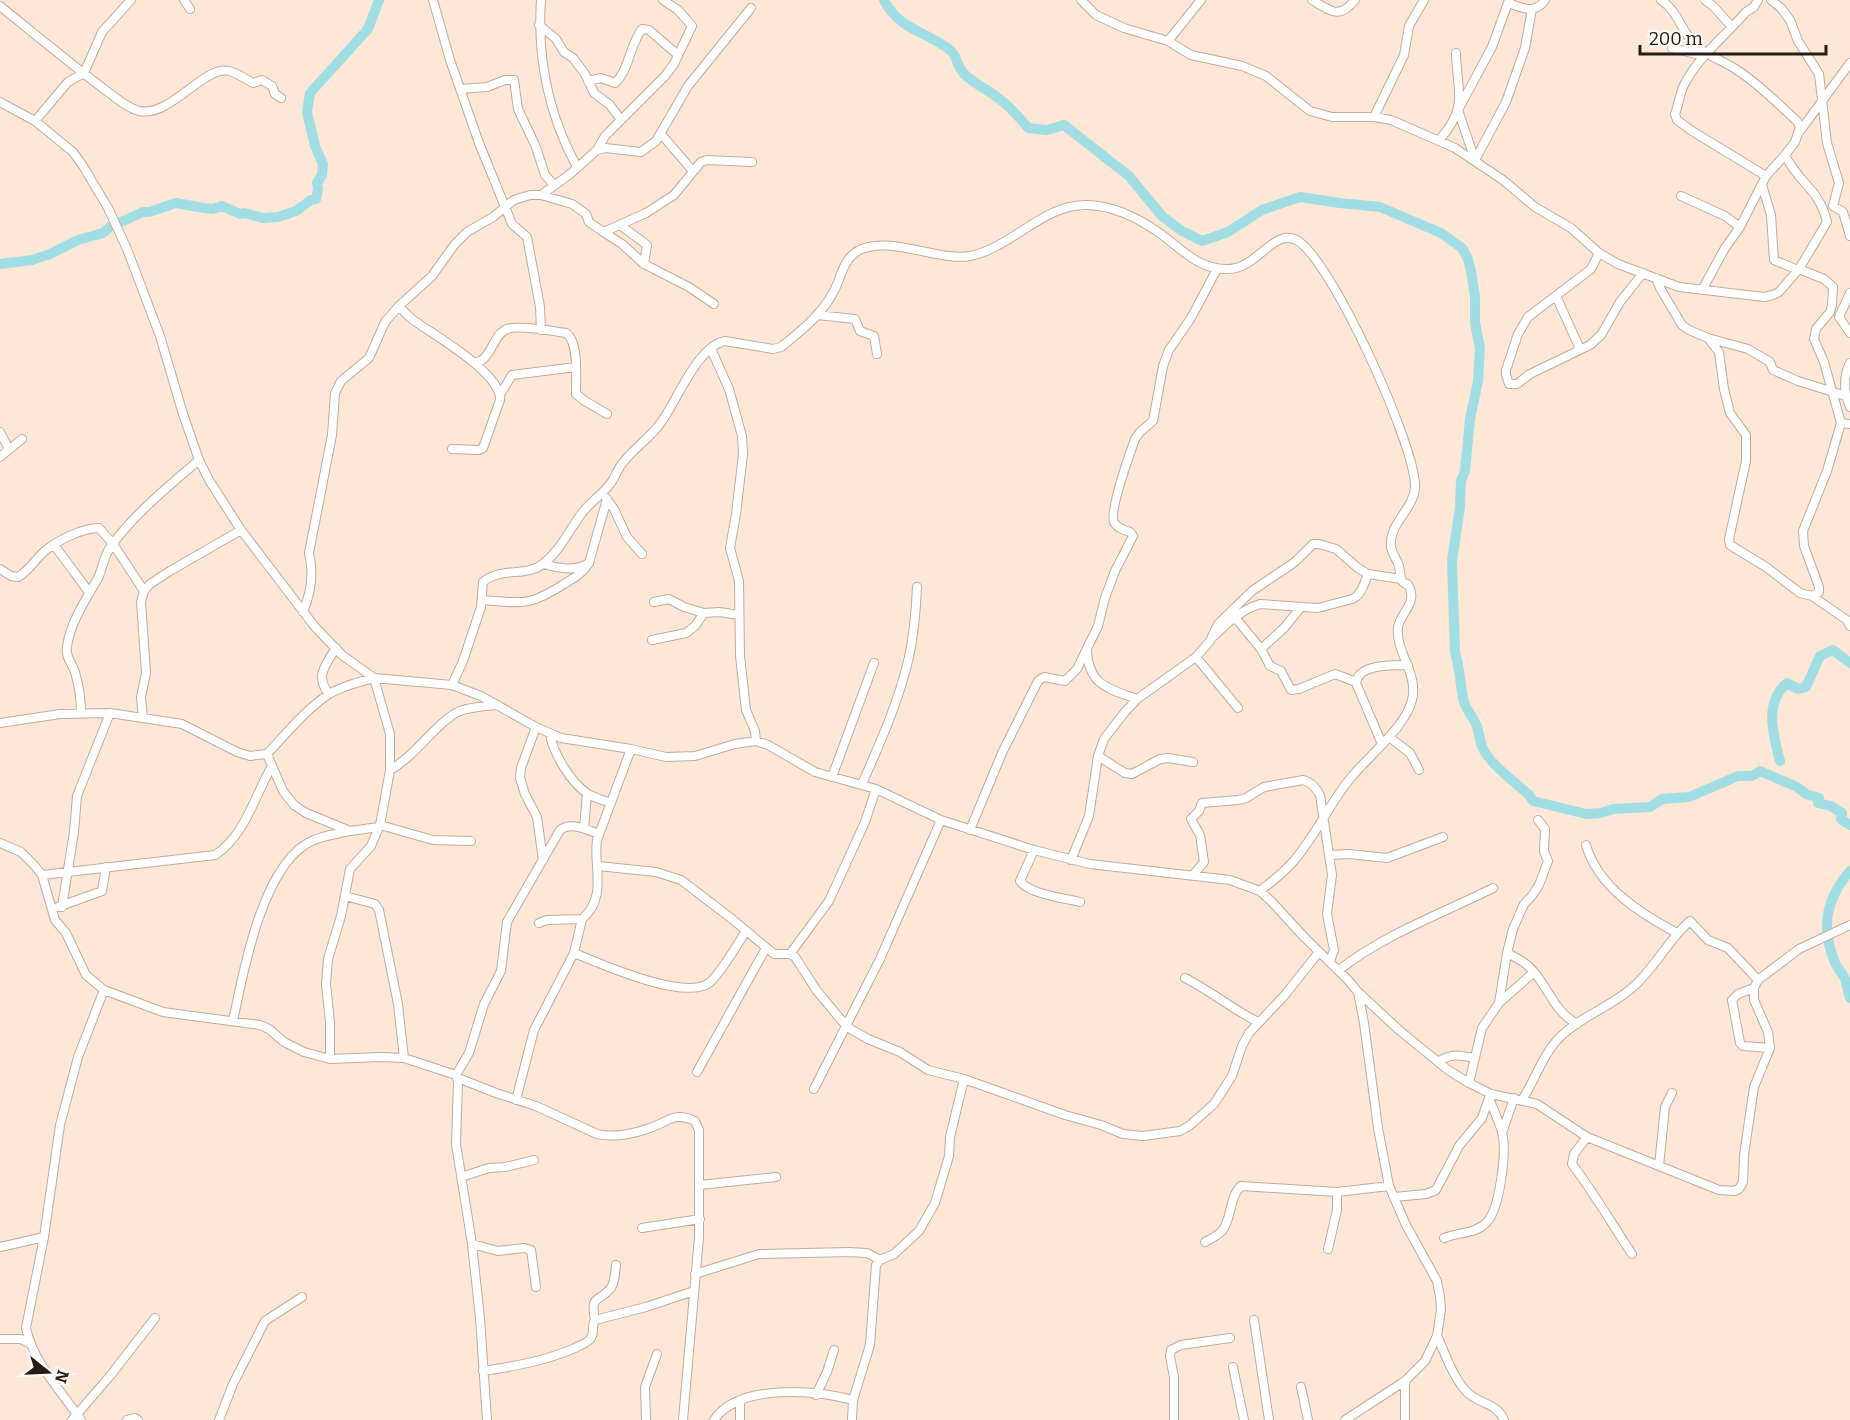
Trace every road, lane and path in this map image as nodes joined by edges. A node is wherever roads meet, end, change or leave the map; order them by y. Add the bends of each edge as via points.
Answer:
1 (131, 0) edge
2 (184, 0) edge
3 (433, 0) edge
4 (540, 0) edge
5 (663, 0) edge
6 (1081, 0) edge
7 (1200, 0) edge
8 (1312, 0) edge
9 (1355, 0) edge
10 (1425, 0) edge
11 (1545, 0) edge
12 (1661, 0) edge
13 (1705, 0) edge
14 (1758, 0) edge
15 (1771, 0) edge
16 (1508, 1) edge
17 (0, 6) edge
18 (751, 8) dead end
19 (190, 9) dead end
20 (1532, 9) junction
21 (538, 24) junction
22 (1732, 27) junction
23 (1168, 41) junction
24 (1672, 48) dead end
25 (1456, 53) dead end
26 (1706, 55) junction
27 (678, 56) junction
28 (1850, 63) edge
29 (84, 73) junction
30 (588, 81) junction
31 (460, 89) junction
32 (281, 98) dead end
33 (1821, 101) junction
34 (0, 102) edge
35 (1458, 110) junction
36 (1374, 117) junction
37 (621, 120) junction
38 (35, 121) junction
39 (1800, 131) junction
40 (661, 134) junction
41 (1439, 140) junction
42 (597, 150) junction
43 (1785, 155) junction
44 (1475, 160) junction
45 (752, 162) dead end
46 (577, 167) junction
47 (692, 170) junction
48 (1766, 176) junction
49 (1762, 184) junction
50 (554, 185) junction
51 (541, 195) junction
52 (1681, 196) dead end
53 (505, 207) junction
54 (620, 225) junction
55 (1740, 227) junction
56 (602, 231) junction
57 (1850, 236) edge
58 (1599, 253) junction
59 (644, 264) junction
60 (1799, 269) junction
61 (1217, 270) junction
62 (1643, 273) junction
63 (1656, 278) junction
64 (1702, 290) junction
65 (1850, 293) edge
66 (1556, 296) junction
67 (714, 304) dead end
68 (399, 306) junction
69 (816, 315) junction
70 (541, 330) junction
71 (1850, 333) edge
72 (1708, 338) junction
73 (711, 349) junction
74 (1580, 349) junction
75 (878, 354) dead end
76 (475, 363) junction
77 (1850, 363) edge
78 (576, 367) junction
79 (501, 393) junction
80 (1833, 394) junction
81 (1846, 396) junction
82 (1850, 407) edge
83 (607, 414) dead end
84 (1841, 423) junction
85 (1850, 424) edge
86 (0, 432) edge
87 (22, 439) dead end
88 (452, 448) dead end
89 (9, 449) junction
90 (0, 457) edge
91 (199, 460) junction
92 (604, 496) junction
93 (241, 530) junction
94 (113, 544) junction
95 (54, 545) junction
96 (642, 554) dead end
97 (589, 563) junction
98 (543, 564) junction
99 (0, 569) edge
100 (1368, 574) junction
101 (1401, 579) junction
102 (917, 587) dead end
103 (144, 591) junction
104 (89, 592) junction
105 (1812, 596) junction
106 (482, 600) junction
107 (654, 602) dead end
108 (1301, 607) junction
109 (303, 612) junction
110 (704, 613) junction
111 (739, 615) junction
112 (1231, 616) junction
113 (1850, 626) edge
114 (652, 640) dead end
115 (336, 648) junction
116 (1087, 649) junction
117 (1261, 649) junction
118 (1196, 657) junction
119 (874, 663) dead end
120 (1408, 665) junction
121 (1077, 669) junction
122 (1092, 674) junction
123 (374, 678) junction
124 (1356, 682) junction
125 (452, 685) junction
126 (329, 694) junction
127 (1137, 699) junction
128 (498, 705) junction
129 (1238, 708) dead end
130 (81, 713) junction
131 (110, 713) junction
132 (143, 718) junction
133 (0, 723) edge
134 (536, 728) junction
135 (550, 734) junction
136 (1389, 737) junction
137 (756, 741) junction
138 (1382, 744) junction
139 (631, 749) junction
140 (267, 754) junction
141 (1098, 756) junction
142 (1193, 762) dead end
143 (272, 766) junction
144 (390, 770) junction
145 (1419, 770) dead end
146 (831, 777) junction
147 (862, 784) junction
148 (876, 789) junction
149 (587, 794) junction
150 (611, 803) junction
151 (1322, 819) junction
152 (941, 820) junction
153 (1538, 820) dead end
154 (379, 826) junction
155 (584, 828) junction
156 (350, 831) junction
157 (970, 831) junction
158 (599, 834) junction
159 (1443, 837) dead end
160 (471, 841) dead end
161 (0, 843) edge
162 (1586, 845) dead end
163 (1034, 850) junction
164 (1330, 855) junction
165 (543, 860) junction
166 (1071, 860) junction
167 (598, 866) junction
168 (106, 867) junction
169 (68, 872) junction
170 (42, 875) junction
171 (1193, 875) junction
172 (1493, 888) dead end
173 (1260, 891) junction
174 (345, 896) junction
175 (1080, 902) dead end
176 (62, 907) junction
177 (51, 909) junction
178 (582, 919) junction
179 (539, 922) dead end
180 (1850, 925) edge
181 (746, 931) junction
182 (1677, 933) junction
183 (766, 948) junction
184 (1319, 952) junction
185 (574, 953) junction
186 (1507, 953) junction
187 (790, 954) junction
188 (1330, 962) junction
189 (1339, 970) junction
190 (1534, 972) junction
191 (1185, 978) dead end
192 (1758, 980) junction
193 (1754, 988) junction
194 (104, 990) junction
195 (1358, 992) junction
196 (1499, 1003) junction
197 (233, 1022) junction
198 (1258, 1022) junction
199 (1577, 1024) junction
200 (847, 1027) junction
201 (1770, 1048) junction
202 (404, 1058) junction
203 (1474, 1058) junction
204 (330, 1059) junction
205 (1438, 1062) junction
206 (697, 1072) dead end
207 (457, 1076) junction
208 (964, 1079) junction
209 (1469, 1083) junction
210 (814, 1089) dead end
211 (1672, 1093) dead end
212 (1490, 1096) junction
213 (1518, 1099) junction
214 (516, 1100) junction
215 (1502, 1133) junction
216 (1587, 1137) junction
217 (534, 1160) dead end
218 (1659, 1166) junction
219 (776, 1177) dead end
220 (461, 1178) junction
221 (700, 1185) junction
222 (1389, 1186) junction
223 (1337, 1192) junction
224 (1394, 1197) junction
225 (700, 1219) junction
226 (642, 1228) dead end
227 (44, 1237) junction
228 (1444, 1238) dead end
229 (1205, 1242) dead end
230 (472, 1244) junction
231 (0, 1247) edge
232 (1328, 1249) dead end
233 (1632, 1254) dead end
234 (880, 1260) junction
235 (616, 1266) dead end
236 (695, 1274) junction
237 (536, 1287) dead end
238 (693, 1291) junction
239 (302, 1297) dead end
240 (155, 1318) dead end
241 (595, 1320) junction
242 (1254, 1320) dead end
243 (1437, 1336) junction
244 (1230, 1338) dead end
245 (0, 1339) edge
246 (31, 1345) junction
247 (834, 1350) dead end
248 (657, 1354) dead end
249 (1233, 1367) dead end
250 (483, 1371) junction
251 (1405, 1381) junction
252 (1301, 1387) dead end
253 (816, 1395) junction
254 (740, 1400) junction
255 (853, 1400) junction
256 (76, 1418) edge
257 (127, 1420) edge
258 (138, 1420) edge
259 (219, 1420) edge
260 (487, 1420) edge
261 (646, 1420) edge
262 (683, 1420) edge
263 (714, 1420) edge
264 (740, 1420) edge
265 (852, 1420) edge
266 (1174, 1420) edge
267 (1244, 1420) edge
268 (1269, 1420) edge
269 (1308, 1420) edge
270 (1345, 1420) edge
271 (1405, 1420) edge
272 (1504, 1420) edge

1 - 29 street via 102,32
2 - 19 street
3 - 31 street
4 - 21 street
5 - 27 street via 692,26
6 - 23 street via 1096,15
7 - 23 street
8 - 9 street via 1338,12 1349,8
10 - 36 street via 1409,26 1404,55
11 - 20 street via 1540,8
12 - 26 street
13 - 22 street
14 - 22 street
15 - 33 street via 1790,20 1798,41 1817,69
16 - 20 street
16 - 35 street via 1492,47
17 - 29 street
18 - 40 street via 688,86
20 - 44 street via 1525,48 1506,102
21 - 30 street via 573,57
21 - 46 street via 549,100
22 - 26 street
23 - 36 street via 1191,55 1242,66 1266,76 1310,111 1332,117
24 - 26 street
25 - 35 street
26 - 39 street via 1761,88 1797,121
26 - 48 street via 1683,86 1676,118
27 - 30 street via 649,30 642,30 626,69 615,83 601,78
27 - 37 street
28 - 33 street
29 - 32 street via 129,108 142,112 170,103 208,76 228,70 253,83 262,80
29 - 38 street via 68,82
30 - 37 street via 596,96 610,105
31 - 50 street via 514,80 518,109 545,175
31 - 53 street
33 - 39 street
33 - 57 street via 1827,143 1839,183 1833,206 1843,212
34 - 38 street
35 - 41 street via 1453,124
35 - 44 street
36 - 41 street
37 - 42 street via 604,136
38 - 91 street via 73,152 108,208 160,336
39 - 43 street
40 - 42 street via 641,152
40 - 47 street
41 - 44 street
42 - 46 street
43 - 48 street
43 - 60 street via 1792,169 1820,200 1827,222
44 - 58 street via 1535,207 1571,228
45 - 47 street via 707,160
46 - 50 street
47 - 54 street via 674,195
48 - 49 street
49 - 55 street
49 - 60 street via 1771,215 1774,261
50 - 51 street
51 - 53 street via 522,196
51 - 56 street via 572,204
52 - 55 street
53 - 68 street via 467,232 426,283
53 - 70 street via 512,224 525,234 530,245
54 - 56 street
54 - 59 street via 646,244
55 - 64 street
56 - 59 street
58 - 62 street
58 - 66 street via 1591,269
59 - 67 street
60 - 64 street via 1779,292 1764,297
60 - 80 street via 1833,287 1830,312 1816,329 1814,339
61 - 69 street via 1191,258 1156,231 1118,210 1076,206 968,257 877,246 865,248 845,265 834,291
61 - 101 street via 1246,266 1284,236 1302,243 1330,281 1382,383 1414,474 1413,496 1392,535 1391,548
61 - 116 street via 1169,350 1153,422 1135,439 1113,514 1116,525 1133,536 1115,571
62 - 63 street
62 - 74 street via 1601,335
63 - 64 street
63 - 72 street via 1682,325
65 - 71 street via 1839,317
66 - 74 street
66 - 74 street via 1523,323 1506,370 1508,383 1517,384
68 - 76 street
68 - 109 street via 385,322 369,358 341,381 335,393 332,435 309,553 313,568
69 - 73 street via 781,347 772,349 725,340
69 - 75 street via 855,319 860,331 874,336
70 - 76 street via 505,330 483,361
70 - 78 street via 569,334
72 - 80 street via 1748,349 1770,362 1773,370
72 - 105 street via 1719,352 1730,413 1746,441 1746,461 1730,545 1800,593
73 - 92 street via 688,375 662,422 621,465
73 - 111 street via 729,389 742,436 730,548 738,574
76 - 79 street
77 - 81 street
78 - 79 street via 512,375
78 - 83 street via 576,394
79 - 88 street via 483,448
80 - 81 street
80 - 84 street
81 - 82 street
84 - 85 street
84 - 105 street via 1827,471 1803,525 1804,546 1819,587 1819,592
86 - 89 street
87 - 89 street
89 - 90 street
91 - 93 street
91 - 94 street via 167,487
92 - 96 street via 615,509 627,537
92 - 97 street
92 - 98 street via 584,510
93 - 103 street via 170,571
93 - 109 street
94 - 95 street via 103,531 95,528
94 - 103 street
94 - 104 street
95 - 99 street via 22,576 15,577
95 - 104 street
97 - 98 street via 570,569
97 - 106 street via 572,579 537,600
98 - 106 street via 489,577 483,582
100 - 101 street
100 - 108 street via 1356,598 1318,608
100 - 112 street via 1336,549 1313,544 1295,562 1261,583
101 - 120 street via 1411,594 1398,630
102 - 147 street via 909,659
103 - 132 street
104 - 130 street via 66,654 80,690
105 - 113 street
106 - 125 street via 464,661
107 - 110 street via 669,599
108 - 112 street via 1260,604
108 - 117 street
109 - 115 street
110 - 111 street
110 - 114 street via 686,633
111 - 137 street via 746,710
112 - 117 street
112 - 118 street via 1218,624
115 - 123 street
115 - 126 street via 322,675 321,682
116 - 121 street
116 - 122 street
117 - 124 street via 1270,666 1281,671 1291,690 1335,674
118 - 127 street
118 - 129 street
119 - 146 street
120 - 124 street via 1379,667 1358,675
120 - 136 street via 1414,687 1411,704
121 - 122 street
121 - 157 street via 1065,681 1038,681 1002,753
122 - 127 street via 1106,689
123 - 125 street
123 - 126 street
123 - 144 street via 390,734
124 - 138 street
125 - 128 street
126 - 140 street
127 - 141 street via 1104,739
128 - 134 street
128 - 144 street via 458,712
130 - 131 street
130 - 133 street
131 - 132 street
131 - 169 street via 77,796
132 - 140 street via 182,724 250,756
134 - 135 street
134 - 165 street via 520,778 537,817
135 - 139 street
135 - 149 street via 555,754
136 - 138 street
136 - 145 street via 1410,753
137 - 139 street via 695,756 666,757
137 - 146 street
138 - 151 street via 1350,779
139 - 150 street
140 - 143 street
141 - 142 street via 1132,774 1160,759
141 - 166 street via 1089,816
143 - 156 street via 294,805
143 - 168 street via 240,829 215,855
144 - 154 street
146 - 147 street
147 - 148 street
148 - 152 street
148 - 187 street via 829,901
149 - 150 street
149 - 155 street
150 - 158 street
151 - 164 street
151 - 171 street via 1320,795 1303,780 1264,787 1238,800 1203,802 1191,819 1200,835 1204,859
151 - 173 street via 1290,865
152 - 157 street
152 - 200 street
153 - 186 street via 1545,828 1544,851 1548,861 1539,885 1521,910
154 - 156 street
154 - 160 street via 433,840
154 - 174 street via 371,846 350,869
155 - 158 street
155 - 165 street via 564,827
156 - 197 street via 313,840 283,868 251,941
157 - 163 street
158 - 167 street
159 - 164 street via 1387,858
161 - 170 street via 21,852
162 - 182 street via 1590,861 1624,899
163 - 166 street
163 - 175 street via 1020,881 1023,885
164 - 188 street via 1328,922 1334,950
165 - 207 street via 507,922 501,971
166 - 171 street
167 - 178 street via 594,902
167 - 181 street via 656,872 681,880
168 - 169 street
168 - 176 street via 102,891
169 - 170 street
169 - 176 street
170 - 177 street
171 - 173 street via 1230,880
172 - 189 street via 1387,938
173 - 184 street
174 - 202 street via 375,904 379,910
174 - 204 street via 327,959
176 - 177 street
177 - 194 street via 86,975
178 - 179 street
178 - 185 street
180 - 192 street via 1799,949
181 - 183 street
181 - 185 street via 713,980 690,989 638,978
182 - 192 street via 1690,921 1708,940 1728,948
182 - 199 street via 1634,987
183 - 187 street via 774,954
183 - 206 street
184 - 188 street
184 - 198 street
185 - 214 street via 534,1030
186 - 190 street
186 - 196 street
187 - 200 street
188 - 189 street
189 - 195 street
190 - 196 street
190 - 199 street via 1560,1012
191 - 198 street
192 - 193 street
193 - 201 street via 1754,1000 1768,1032
193 - 201 street via 1732,1000 1740,1043
194 - 197 street via 163,1012
194 - 227 street via 78,1057 60,1125
195 - 205 street
195 - 222 street
196 - 203 street via 1482,1028
197 - 204 street via 260,1025 304,1053
198 - 208 street via 1242,1046 1224,1091 1200,1117 1180,1131 1143,1136 1123,1134
199 - 213 street via 1550,1048
200 - 208 street via 928,1070
200 - 210 street
201 - 218 street via 1754,1088 1739,1189 1719,1190
202 - 204 street
202 - 207 street
203 - 205 street via 1456,1054
203 - 209 street
205 - 209 street
207 - 214 street
207 - 220 street via 456,1144
208 - 234 street via 949,1156 934,1203 919,1231 894,1254
209 - 212 street
211 - 218 street via 1665,1107
212 - 213 street
212 - 215 street
212 - 224 street via 1482,1118 1459,1146 1436,1190
213 - 215 street
213 - 216 street via 1549,1110
214 - 221 street via 606,1136 651,1128 675,1117 691,1119 699,1130
215 - 228 street via 1504,1154 1493,1214 1478,1229
216 - 218 street
216 - 233 street via 1574,1154 1572,1164
217 - 220 street via 489,1168
219 - 221 street
220 - 230 street
221 - 225 street
222 - 223 street
222 - 224 street
223 - 229 street via 1241,1186 1223,1230
223 - 232 street
224 - 243 street via 1437,1281 1441,1310
225 - 226 street
225 - 236 street
227 - 231 street
227 - 246 street via 26,1328
230 - 237 street via 498,1251 531,1250
230 - 250 street
234 - 236 street via 867,1253 849,1252 759,1254
234 - 255 street via 876,1265 870,1345
235 - 241 street via 613,1285 594,1303
236 - 238 street
238 - 241 street
238 - 262 street
239 - 259 street via 265,1321
240 - 256 street
241 - 250 street via 588,1342 551,1359
242 - 268 street
243 - 251 street via 1425,1361
243 - 272 street via 1466,1392 1495,1407
244 - 266 street via 1181,1345 1172,1350
245 - 246 street via 21,1339
246 - 256 street
247 - 253 street
248 - 261 street via 645,1387
249 - 267 street
250 - 260 street
251 - 270 street
251 - 271 street
252 - 269 street
253 - 254 street via 784,1392
253 - 255 street
254 - 263 street
254 - 264 street
255 - 265 street
257 - 258 street

